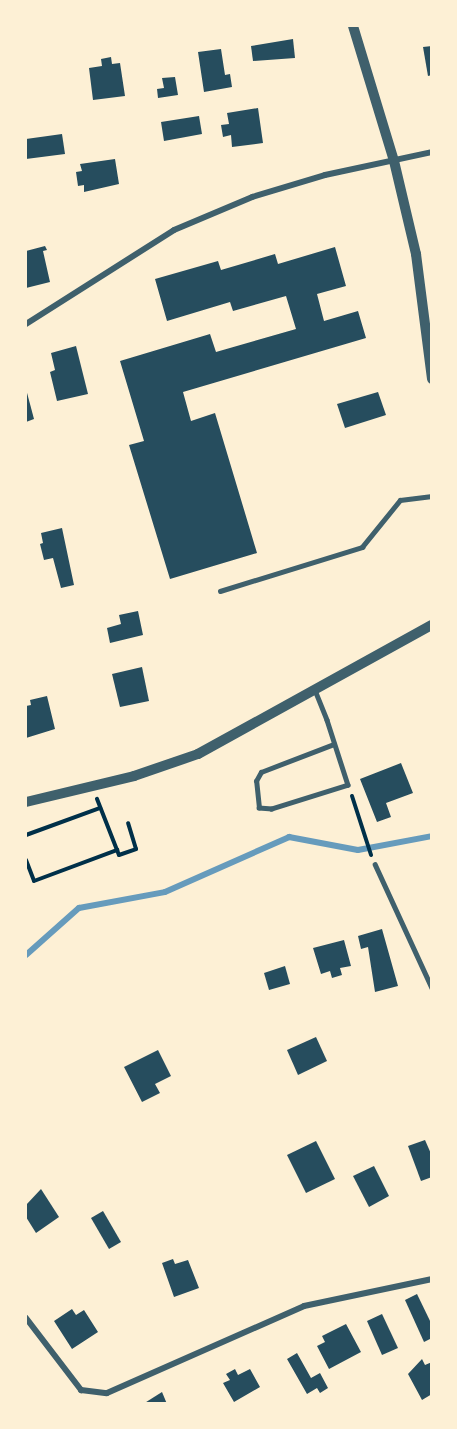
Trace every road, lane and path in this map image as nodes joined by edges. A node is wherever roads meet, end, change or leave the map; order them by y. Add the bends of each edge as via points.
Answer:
1 (353, 26) edge
2 (432, 152) edge
3 (394, 161) junction
4 (26, 324) edge
5 (432, 379) edge
6 (432, 496) edge
7 (220, 591) dead end
8 (432, 625) edge
9 (314, 687) junction
10 (334, 744) junction
11 (348, 785) junction
12 (26, 802) edge
13 (128, 823) dead end
14 (26, 835) edge
15 (365, 839) dead end
16 (117, 850) junction
17 (26, 860) edge
18 (375, 864) dead end
19 (432, 988) edge
20 (432, 1279) edge
21 (26, 1318) edge

1 - 3 street
2 - 3 street
3 - 4 street via 325,174 252,196 174,230
3 - 5 street via 416,254
6 - 7 lane via 400,500 362,547
8 - 9 street
9 - 10 lane
9 - 12 street via 198,754 134,776
10 - 11 lane
10 - 11 lane via 261,771 256,781 259,808 272,809
11 - 15 path
13 - 16 path via 136,849 118,855
14 - 16 path via 100,808
16 - 17 path via 34,881
18 - 19 lane
20 - 21 street via 304,1306 106,1393 81,1390

